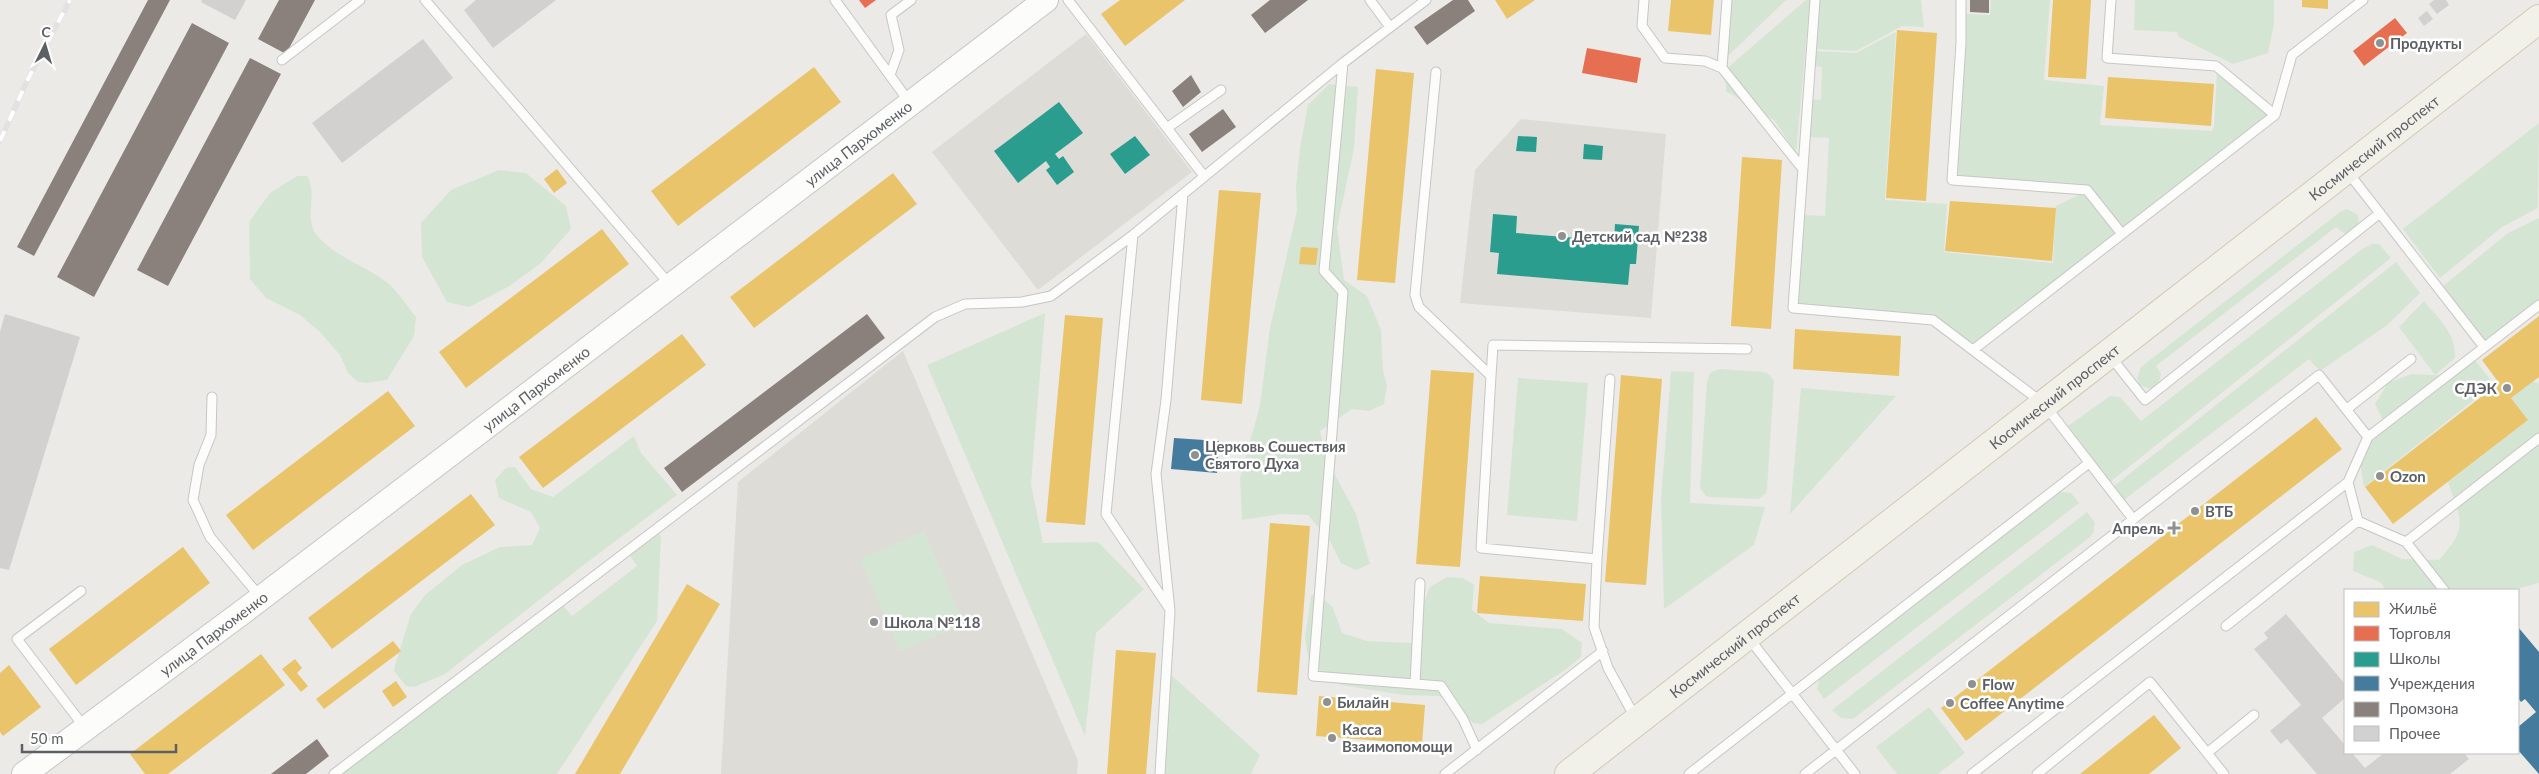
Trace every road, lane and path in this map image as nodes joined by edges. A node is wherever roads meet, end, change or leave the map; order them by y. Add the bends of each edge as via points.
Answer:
1 (360, 0) edge
2 (425, 0) edge
3 (835, 0) edge
4 (911, 0) edge
5 (1046, 0) edge
6 (1068, 0) edge
7 (1370, 0) edge
8 (1426, 0) edge
9 (1644, 0) edge
10 (1727, 0) edge
11 (1815, 0) edge
12 (1961, 0) edge
13 (2111, 0) edge
14 (2363, 0) edge
15 (2539, 19) edge
16 (1390, 27) junction
17 (282, 60) dead end
18 (1343, 63) junction
19 (1722, 68) junction
20 (1436, 72) dead end
21 (890, 75) junction
22 (1222, 90) dead end
23 (911, 103) junction
24 (2275, 115) junction
25 (1167, 128) junction
26 (1802, 168) junction
27 (2346, 169) junction
28 (1204, 176) junction
29 (1183, 194) junction
30 (2380, 214) junction
31 (2122, 234) junction
32 (1133, 235) junction
33 (671, 286) junction
34 (2539, 305) edge
35 (2484, 347) junction
36 (1747, 349) dead end
37 (1973, 350) junction
38 (2108, 354) junction
39 (2411, 359) dead end
40 (1491, 376) junction
41 (1610, 379) dead end
42 (212, 397) dead end
43 (2044, 404) junction
44 (2346, 409) junction
45 (2368, 437) junction
46 (2539, 438) edge
47 (2090, 463) junction
48 (2348, 482) junction
49 (2134, 519) junction
50 (2358, 521) junction
51 (2406, 542) junction
52 (1597, 559) junction
53 (1420, 583) dead end
54 (2443, 589) edge
55 (81, 591) dead end
56 (261, 598) junction
57 (1170, 611) junction
58 (2226, 626) dead end
59 (1746, 635) junction
60 (1603, 651) junction
61 (1415, 684) junction
62 (1792, 694) junction
63 (2254, 716) dead end
64 (1637, 722) junction
65 (86, 728) junction
66 (1477, 750) junction
67 (1836, 750) junction
68 (2207, 753) junction
69 (24, 774) edge
70 (334, 774) edge
71 (1160, 774) edge
72 (1445, 774) edge
73 (1569, 774) edge
74 (1690, 774) edge
75 (1805, 774) edge
76 (1855, 774) edge
77 (1972, 774) edge
78 (2036, 774) edge
79 (2224, 774) edge

1 - 17 lane
2 - 33 lane
3 - 21 lane
4 - 21 lane via 891,15 899,50
5 - 23 street, улица Пархоменко
6 - 25 lane
7 - 16 lane
8 - 16 lane
9 - 19 lane via 1642,26 1664,58 1705,61
10 - 19 lane
11 - 26 lane
12 - 31 lane via 1952,180 2087,190
13 - 24 lane via 2107,58 2216,66
14 - 24 lane via 2292,55
15 - 27 main road, Космический проспект
16 - 18 lane
18 - 28 lane
18 - 61 lane via 1324,270 1343,292 1313,676
19 - 26 lane
20 - 40 lane via 1414,295 1419,307
21 - 23 lane
22 - 25 lane
23 - 33 street, улица Пархоменко
24 - 31 lane
25 - 28 lane
26 - 37 lane via 1793,308 1933,320
27 - 30 lane
27 - 38 main road, Космический проспект
28 - 29 lane
29 - 32 lane
29 - 57 lane via 1166,400 1156,474
30 - 35 lane
30 - 38 lane via 2145,400
31 - 37 lane
32 - 57 lane via 1106,514
32 - 70 lane via 1051,296 1022,302 965,304 935,317
33 - 56 street, улица Пархоменко
34 - 35 lane
35 - 45 lane
36 - 40 lane via 1493,345
37 - 43 lane
38 - 43 main road, Космический проспект
39 - 44 lane
40 - 52 lane via 1481,548
41 - 52 lane
42 - 56 lane via 211,435 198,465 193,500 210,537
43 - 47 lane
43 - 59 main road, Космический проспект
44 - 45 lane
44 - 49 lane via 2319,375
45 - 48 lane
46 - 51 lane
47 - 49 lane
47 - 62 lane
48 - 50 lane
48 - 77 lane
49 - 67 lane
50 - 51 lane
50 - 58 lane
51 - 54 lane
52 - 60 lane via 1594,627
53 - 61 lane
55 - 65 lane via 17,639
56 - 65 street, улица Пархоменко
57 - 71 lane
59 - 62 lane
59 - 64 main road, Космический проспект
60 - 64 lane via 1608,668
60 - 66 lane
61 - 66 lane via 1441,686 1463,719
62 - 67 lane
62 - 74 lane
63 - 68 lane
64 - 73 main road, Космический проспект
65 - 69 street, улица Пархоменко
66 - 72 lane
67 - 75 lane
67 - 76 lane
68 - 78 lane via 2150,682
68 - 79 lane

